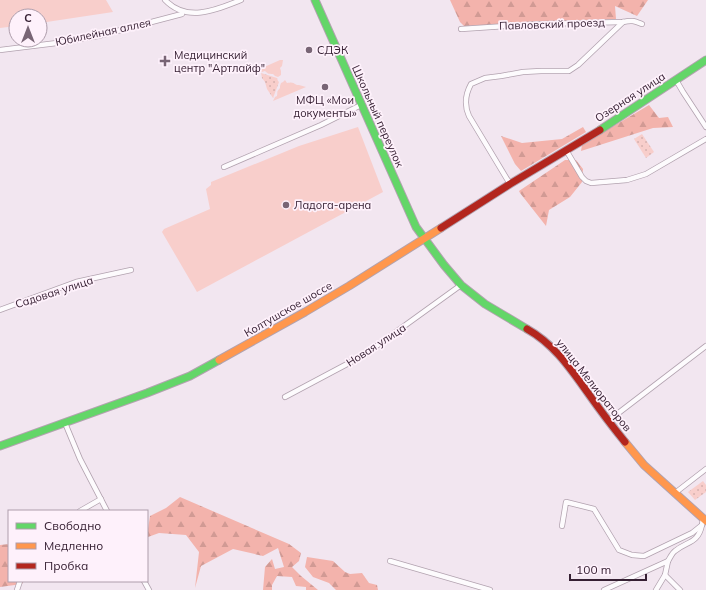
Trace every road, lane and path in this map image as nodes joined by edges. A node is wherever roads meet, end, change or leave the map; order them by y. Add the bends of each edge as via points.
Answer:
1 (165, 0) edge
2 (241, 0) edge
3 (315, 0) edge
4 (182, 14) dead end
5 (623, 22) junction
6 (642, 24) dead end
7 (461, 29) dead end
8 (0, 50) edge
9 (706, 60) edge
10 (676, 80) junction
11 (361, 105) junction
12 (706, 127) edge
13 (706, 139) edge
14 (566, 150) junction
15 (224, 167) dead end
16 (510, 184) junction
17 (425, 238) junction
18 (131, 270) dead end
19 (461, 285) junction
20 (0, 310) edge
21 (706, 346) edge
22 (285, 397) dead end
23 (608, 421) junction
24 (65, 423) junction
25 (0, 446) edge
26 (706, 469) edge
27 (675, 493) junction
28 (101, 499) junction
29 (82, 510) edge
30 (106, 510) edge
31 (704, 521) edge
32 (562, 526) dead end
33 (390, 561) dead end
34 (668, 562) junction
35 (665, 575) junction
36 (490, 590) edge
37 (604, 590) edge
38 (656, 590) edge
39 (680, 590) edge

1 - 2 street via 176,9 188,13 219,9
3 - 11 main road, Школьный переулок
4 - 8 street, Юбилейная аллея via 98,36
5 - 6 street, Павловский проезд via 634,20
5 - 7 street, Павловский проезд
5 - 16 street via 569,71 523,72 485,78 471,84 467,92 466,109
9 - 10 main road, Озерная улица
10 - 12 street
10 - 14 main road, Озерная улица
11 - 15 street
11 - 17 main road, Школьный переулок via 416,227
13 - 14 street via 646,174 627,180 591,183 582,177
14 - 16 main road, Колтушское шоссе
16 - 17 main road, Колтушское шоссе
17 - 19 main road, улица Мелиораторов
17 - 24 main road, Колтушское шоссе via 305,312 190,376
18 - 20 street, Садовая улица via 76,282
19 - 22 street, Новая улица via 364,355
19 - 23 main road, улица Мелиораторов via 485,304 533,332 552,347
21 - 23 street
23 - 27 main road, улица Мелиораторов via 644,465
24 - 25 main road, Колтушское шоссе
24 - 28 street
26 - 27 street
27 - 31 main road, улица Мелиораторов
28 - 29 street
28 - 30 street
31 - 32 street via 692,533 644,556 619,550 594,509 566,502
31 - 34 street via 697,538 674,551
33 - 36 street
34 - 35 street
34 - 37 street
35 - 38 street
35 - 39 street

